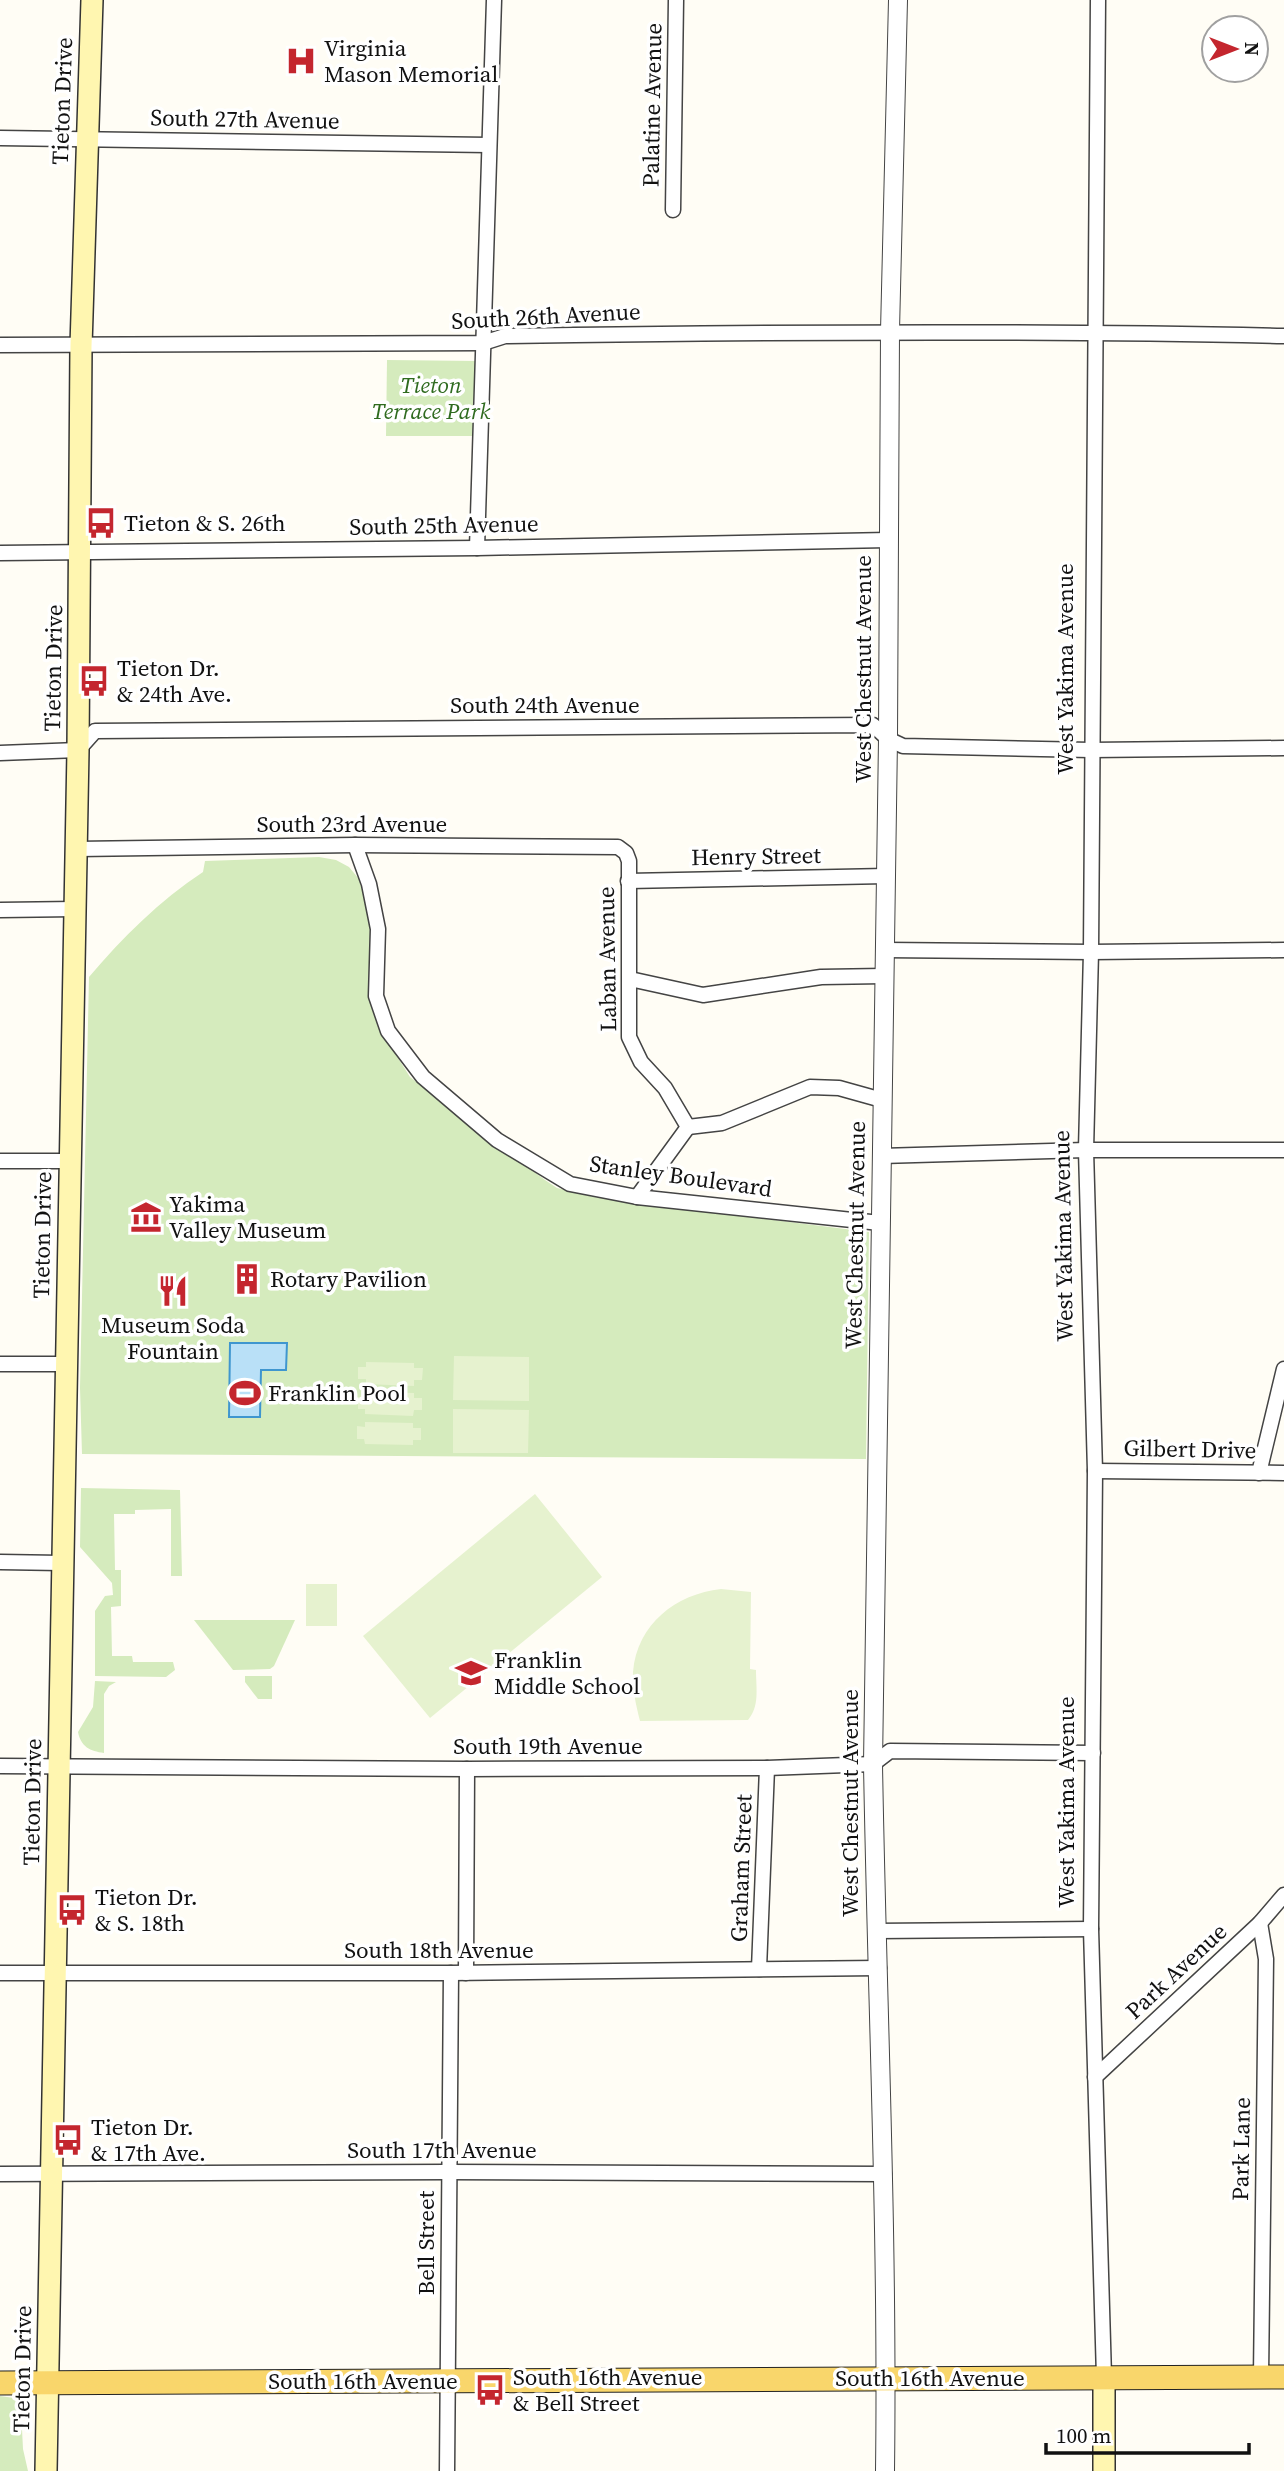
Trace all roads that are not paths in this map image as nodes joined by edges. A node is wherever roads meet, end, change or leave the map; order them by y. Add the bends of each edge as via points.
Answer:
1 (92, 0) edge
2 (494, 0) edge
3 (676, 0) edge
4 (898, 0) edge
5 (1098, 0) edge
6 (0, 138) edge
7 (86, 140) junction
8 (489, 145) junction
9 (673, 211) dead end
10 (890, 331) junction
11 (1094, 332) junction
12 (1284, 336) edge
13 (483, 343) junction
14 (0, 345) edge
15 (82, 346) junction
16 (888, 540) junction
17 (477, 548) junction
18 (0, 553) edge
19 (80, 553) junction
20 (888, 739) junction
21 (1284, 748) edge
22 (78, 750) junction
23 (1091, 750) junction
24 (0, 753) edge
25 (355, 845) junction
26 (76, 849) junction
27 (626, 853) joint
28 (886, 876) junction
29 (628, 881) junction
30 (75, 909) junction
31 (0, 910) edge
32 (884, 950) junction
33 (1284, 950) edge
34 (1091, 952) junction
35 (884, 976) junction
36 (630, 979) junction
37 (882, 1100) junction
38 (688, 1127) junction
39 (1086, 1150) junction
40 (1284, 1150) edge
41 (881, 1156) junction
42 (0, 1161) edge
43 (69, 1161) junction
44 (637, 1197) junction
45 (880, 1223) junction
46 (0, 1364) edge
47 (66, 1364) junction
48 (1284, 1369) edge
49 (1095, 1471) junction
50 (1259, 1473) junction
51 (1284, 1473) edge
52 (0, 1562) edge
53 (61, 1563) junction
54 (1093, 1753) junction
55 (873, 1764) junction
56 (59, 1765) junction
57 (0, 1766) edge
58 (767, 1768) junction
59 (467, 1769) junction
60 (1284, 1895) edge
61 (1260, 1923) junction
62 (1091, 1929) junction
63 (876, 1931) junction
64 (879, 1968) junction
65 (760, 1969) junction
66 (0, 1973) edge
67 (55, 1973) junction
68 (458, 1973) junction
69 (1096, 2077) junction
70 (449, 2172) junction
71 (0, 2174) edge
72 (51, 2174) junction
73 (884, 2174) junction
74 (1104, 2376) junction
75 (1273, 2377) edge
76 (886, 2379) junction
77 (448, 2381) junction
78 (49, 2382) junction
79 (0, 2383) edge
80 (46, 2471) edge
81 (447, 2471) edge
82 (885, 2471) edge
83 (1104, 2471) edge

1 - 7 main road, Tieton Drive
2 - 8 street
3 - 9 street, Palatine Avenue
4 - 10 street, West Chestnut Avenue
5 - 11 street, West Yakima Avenue
6 - 7 street, South 27th Avenue
7 - 8 street, South 27th Avenue
7 - 15 main road, Tieton Drive
8 - 13 street
10 - 11 street, South 26th Avenue
10 - 13 street, South 26th Avenue via 505,335
10 - 16 street, West Chestnut Avenue
11 - 12 street, South 26th Avenue
11 - 23 street, West Yakima Avenue
13 - 15 street, South 26th Avenue
13 - 17 street
14 - 15 street, South 26th Avenue
15 - 19 main road, Tieton Drive
16 - 17 street, South 25th Avenue
16 - 20 street, West Chestnut Avenue
17 - 19 street, South 25th Avenue
18 - 19 street, South 25th Avenue
19 - 22 main road, Tieton Drive
20 - 22 street, South 24th Avenue via 873,725 95,731
20 - 23 street, South 24th Avenue via 903,746
20 - 28 street, West Chestnut Avenue
21 - 23 street, South 24th Avenue
22 - 24 street
22 - 26 main road, Tieton Drive
23 - 34 street, West Yakima Avenue
25 - 26 street, South 23rd Avenue
25 - 27 street, South 23rd Avenue via 618,847
25 - 44 street, Stanley Boulevard via 378,929 376,996 388,1031 423,1077 497,1140 570,1184
26 - 30 main road, Tieton Drive
27 - 29 street, Laban Avenue
28 - 29 street, Henry Street
28 - 32 street, West Chestnut Avenue
29 - 36 street, Laban Avenue
30 - 31 street
30 - 43 main road, Tieton Drive
32 - 34 street
32 - 35 street, West Chestnut Avenue
33 - 34 street
34 - 39 street, West Yakima Avenue
35 - 36 street via 821,977 703,995
35 - 37 street, West Chestnut Avenue
36 - 38 street, Laban Avenue via 629,1037 641,1062 665,1088
37 - 38 street via 839,1088 810,1087 722,1123
37 - 41 street, West Chestnut Avenue
38 - 44 street
39 - 40 street
39 - 41 street
39 - 49 street, West Yakima Avenue
41 - 45 street, West Chestnut Avenue
42 - 43 street
43 - 47 main road, Tieton Drive
44 - 45 street, Stanley Boulevard
45 - 55 street, West Chestnut Avenue
46 - 47 street
47 - 53 main road, Tieton Drive
48 - 50 street
49 - 50 street, Gilbert Drive
49 - 54 street, West Yakima Avenue
50 - 51 street, Gilbert Drive
52 - 53 street
53 - 56 main road, Tieton Drive
54 - 55 street, South 19th Avenue via 890,1751
54 - 62 street, West Yakima Avenue
55 - 58 street, South 19th Avenue
55 - 63 street, West Chestnut Avenue
56 - 57 street, South 19th Avenue
56 - 59 street, South 19th Avenue
56 - 67 main road, Tieton Drive
58 - 59 street, South 19th Avenue
58 - 65 street, Graham Street
59 - 68 street, Bell Street
60 - 61 street, Park Avenue
61 - 69 street, Park Avenue
61 - 75 street, Park Lane via 1266,1959
62 - 63 street
62 - 69 street, West Yakima Avenue
63 - 64 street, West Chestnut Avenue
64 - 65 street, South 18th Avenue
64 - 73 street, West Chestnut Avenue
65 - 68 street, South 18th Avenue
66 - 67 street, South 18th Avenue
67 - 68 street, South 18th Avenue
67 - 72 main road, Tieton Drive
68 - 70 street, Bell Street
69 - 74 street, West Yakima Avenue
70 - 72 street, South 17th Avenue
70 - 73 street, South 17th Avenue
70 - 77 street, Bell Street
71 - 72 street, South 17th Avenue
72 - 78 main road, Tieton Drive
73 - 76 street, West Chestnut Avenue
74 - 75 main road, South 16th Avenue
74 - 76 main road, South 16th Avenue
74 - 83 main road, West Yakima Avenue
76 - 77 main road, South 16th Avenue
76 - 82 street, West Chestnut Avenue
77 - 78 main road, South 16th Avenue
77 - 81 street, Bell Street
78 - 79 main road, South 16th Avenue
78 - 80 main road, Tieton Drive

